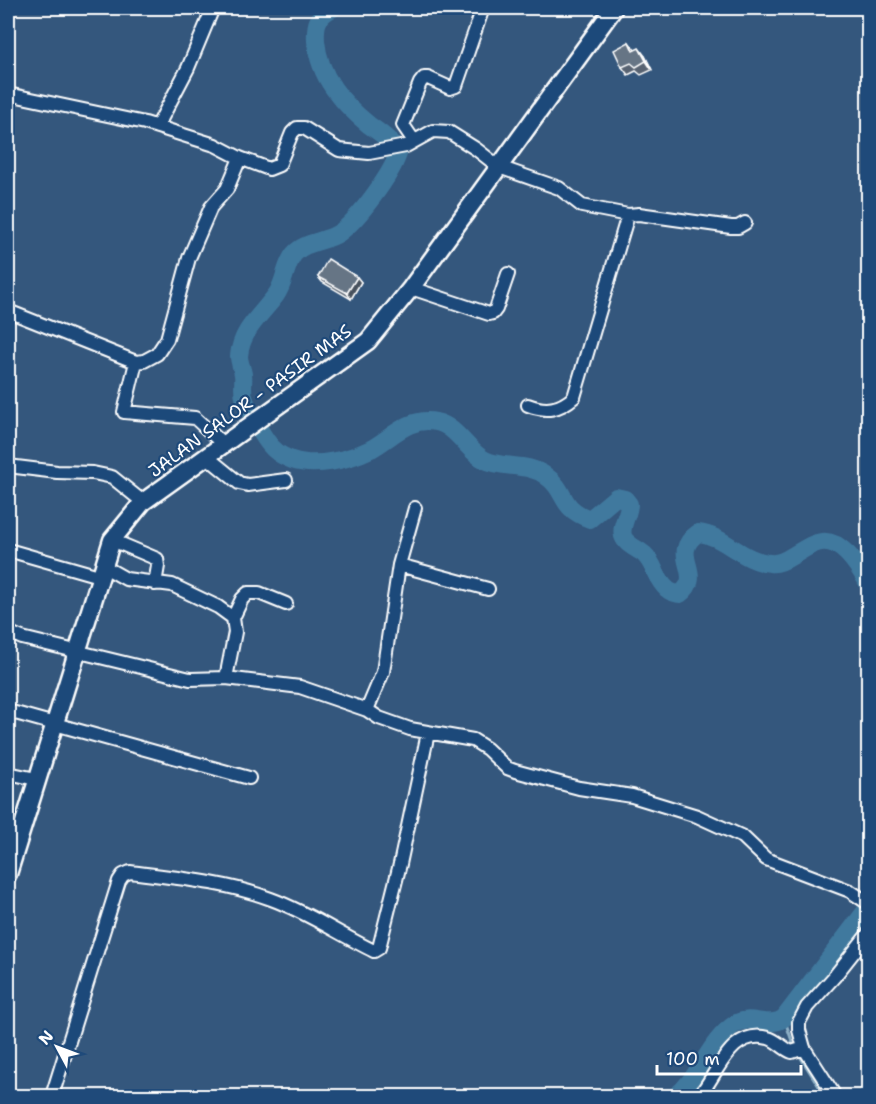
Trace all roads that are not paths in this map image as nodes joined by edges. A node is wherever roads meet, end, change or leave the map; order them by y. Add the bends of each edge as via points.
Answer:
1 (213, 8) edge
2 (483, 8) edge
3 (614, 8) edge
4 (8, 94) edge
5 (157, 127) junction
6 (410, 144) junction
7 (240, 158) junction
8 (499, 167) junction
9 (628, 215) junction
10 (745, 223) dead end
11 (508, 274) dead end
12 (411, 288) junction
13 (8, 311) edge
14 (136, 362) junction
15 (528, 405) dead end
16 (223, 444) junction
17 (206, 456) junction
18 (8, 466) edge
19 (286, 480) dead end
20 (143, 502) junction
21 (415, 508) dead end
22 (112, 540) junction
23 (8, 550) edge
24 (399, 565) junction
25 (101, 571) junction
26 (155, 584) junction
27 (488, 589) dead end
28 (286, 604) dead end
29 (233, 618) junction
30 (8, 632) edge
31 (76, 651) junction
32 (226, 678) junction
33 (367, 710) junction
34 (8, 711) edge
35 (54, 725) junction
36 (428, 733) junction
37 (8, 773) edge
38 (249, 778) dead end
39 (36, 779) junction
40 (8, 873) edge
41 (868, 902) edge
42 (868, 934) edge
43 (804, 1048) junction
44 (52, 1096) edge
45 (699, 1096) edge
46 (835, 1096) edge

1 - 5 street
2 - 6 street via 456,86 450,88 428,78 420,83 403,125
3 - 8 main road, JALAN SALOR - PASIR MAS
4 - 5 street
5 - 7 street via 215,145
6 - 7 street via 369,153 339,150 304,128 297,128 275,168
6 - 8 street via 433,131 449,132
7 - 14 street via 227,189 211,207 189,258 167,339 157,354
8 - 9 street via 558,188 582,207
8 - 12 main road, JALAN SALOR - PASIR MAS
9 - 10 street via 731,228
9 - 15 street via 574,397 554,409 540,410
11 - 12 street via 496,309 489,314
12 - 16 main road, JALAN SALOR - PASIR MAS via 368,342
13 - 14 street
14 - 16 street via 124,412 195,418
16 - 17 main road, JALAN SALOR - PASIR MAS
17 - 19 street via 239,483
17 - 20 main road, JALAN SALOR - PASIR MAS
18 - 20 street via 112,477
20 - 22 main road, JALAN SALOR - PASIR MAS
21 - 24 street
22 - 25 main road, JALAN SALOR - PASIR MAS
22 - 26 street via 157,559
23 - 25 street
24 - 27 street
24 - 33 street via 382,672
25 - 26 street
25 - 31 main road, JALAN SALOR - PASIR MAS
26 - 29 street via 172,585 191,593
28 - 29 street via 259,593 248,593
29 - 32 street via 235,632
30 - 31 street
31 - 32 street via 190,679
31 - 35 main road, JALAN SALOR - PASIR MAS
32 - 33 street via 300,687
33 - 36 street via 379,718
34 - 35 street
35 - 38 street
35 - 39 main road, JALAN SALOR - PASIR MAS
36 - 41 street via 473,740 515,771 579,788 632,796 697,816 743,837 766,859 850,891
36 - 44 street via 379,948 374,951 271,899 229,886 123,874
37 - 39 street
39 - 40 main road, JALAN SALOR - PASIR MAS
42 - 43 street via 802,1014 799,1030
43 - 45 street via 792,1052 767,1037 740,1040
43 - 46 street

